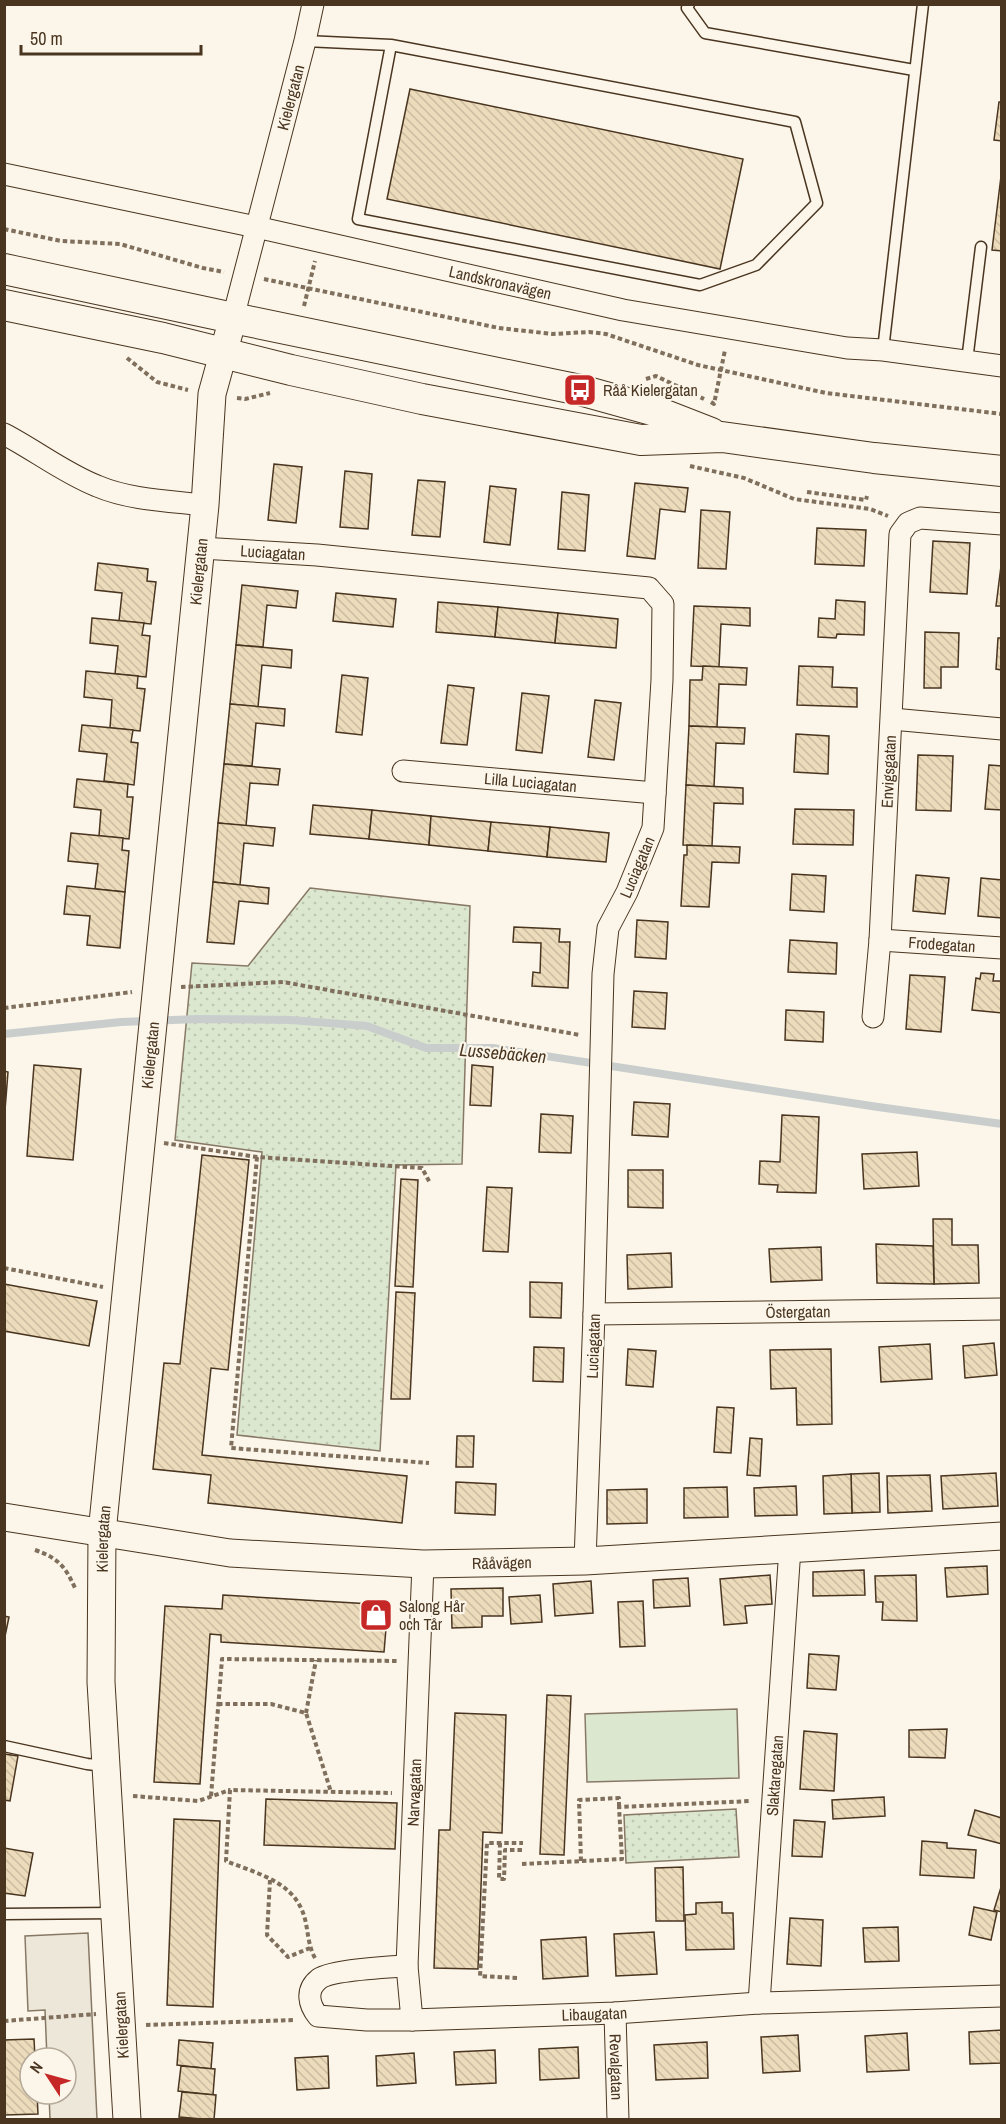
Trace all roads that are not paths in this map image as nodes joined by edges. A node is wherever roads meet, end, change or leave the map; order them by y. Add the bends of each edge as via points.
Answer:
1 (313, 4) edge
2 (689, 4) edge
3 (923, 4) edge
4 (305, 41) junction
5 (391, 45) junction
6 (914, 70) junction
7 (4, 174) edge
8 (256, 227) junction
9 (981, 247) dead end
10 (4, 269) edge
11 (4, 305) edge
12 (233, 318) junction
13 (884, 350) junction
14 (222, 353) junction
15 (967, 361) junction
16 (1002, 366) edge
17 (4, 434) edge
18 (722, 437) junction
19 (1002, 471) edge
20 (205, 505) junction
21 (1002, 524) edge
22 (201, 548) junction
23 (892, 719) junction
24 (1002, 729) edge
25 (403, 771) dead end
26 (655, 793) junction
27 (880, 940) junction
28 (1002, 948) edge
29 (873, 1017) dead end
30 (1002, 1309) edge
31 (594, 1314) junction
32 (4, 1517) edge
33 (102, 1533) junction
34 (1002, 1536) edge
35 (790, 1548) junction
36 (585, 1562) junction
37 (423, 1563) junction
38 (4, 1746) edge
39 (106, 1766) junction
40 (115, 1913) junction
41 (4, 1914) edge
42 (407, 1966) junction
43 (1002, 1996) edge
44 (759, 2003) junction
45 (615, 2013) junction
46 (412, 2020) junction
47 (127, 2120) edge
48 (618, 2120) edge

1 - 4 street, Kielergatan
2 - 6 lane via 687,8 705,33
3 - 6 lane
4 - 5 lane
4 - 8 street, Kielergatan
5 - 5 lane via 795,123 817,203 756,265 700,285 358,219
6 - 13 lane
7 - 8 street, Landskronavägen
8 - 12 street, Kielergatan
8 - 13 street, Landskronavägen via 623,310 847,348
9 - 15 lane
10 - 12 main road
11 - 14 main road
12 - 14 street, Kielergatan
12 - 18 main road via 580,390 652,410
13 - 15 street, Landskronavägen
14 - 18 main road via 422,399 641,440
14 - 20 street, Kielergatan via 212,394
15 - 16 street, Landskronavägen
17 - 20 street via 96,486 148,499
18 - 19 main road via 874,459
20 - 22 street, Kielergatan
21 - 23 street, Envigsgatan via 920,518 903,528 898,540
22 - 26 street, Luciagatan via 317,555 649,588 663,604
22 - 33 street, Kielergatan
23 - 24 street
23 - 27 street, Envigsgatan
25 - 26 street, Lilla Luciagatan
26 - 31 street, Luciagatan via 653,828 608,928 603,974
27 - 28 street, Frodegatan
27 - 29 street, Envigsgatan
30 - 31 street, Östergatan
31 - 36 street, Luciagatan
32 - 33 street, Rååvägen
33 - 37 street, Rååvägen via 230,1553
33 - 39 street, Kielergatan via 100,1682
34 - 35 street, Rååvägen
35 - 36 street, Rååvägen
35 - 44 street, Slaktaregatan
36 - 37 street, Rååvägen
37 - 42 street, Narvagatan
38 - 39 lane
39 - 40 street, Kielergatan
40 - 41 lane
40 - 47 street, Kielergatan via 112,2020
42 - 46 street, Narvagatan
42 - 46 street, Libaugatan via 348,1971 320,1978 309,1997 318,2016
43 - 44 street, Libaugatan
44 - 45 street, Libaugatan
45 - 46 street, Libaugatan
45 - 48 street, Revalgatan

